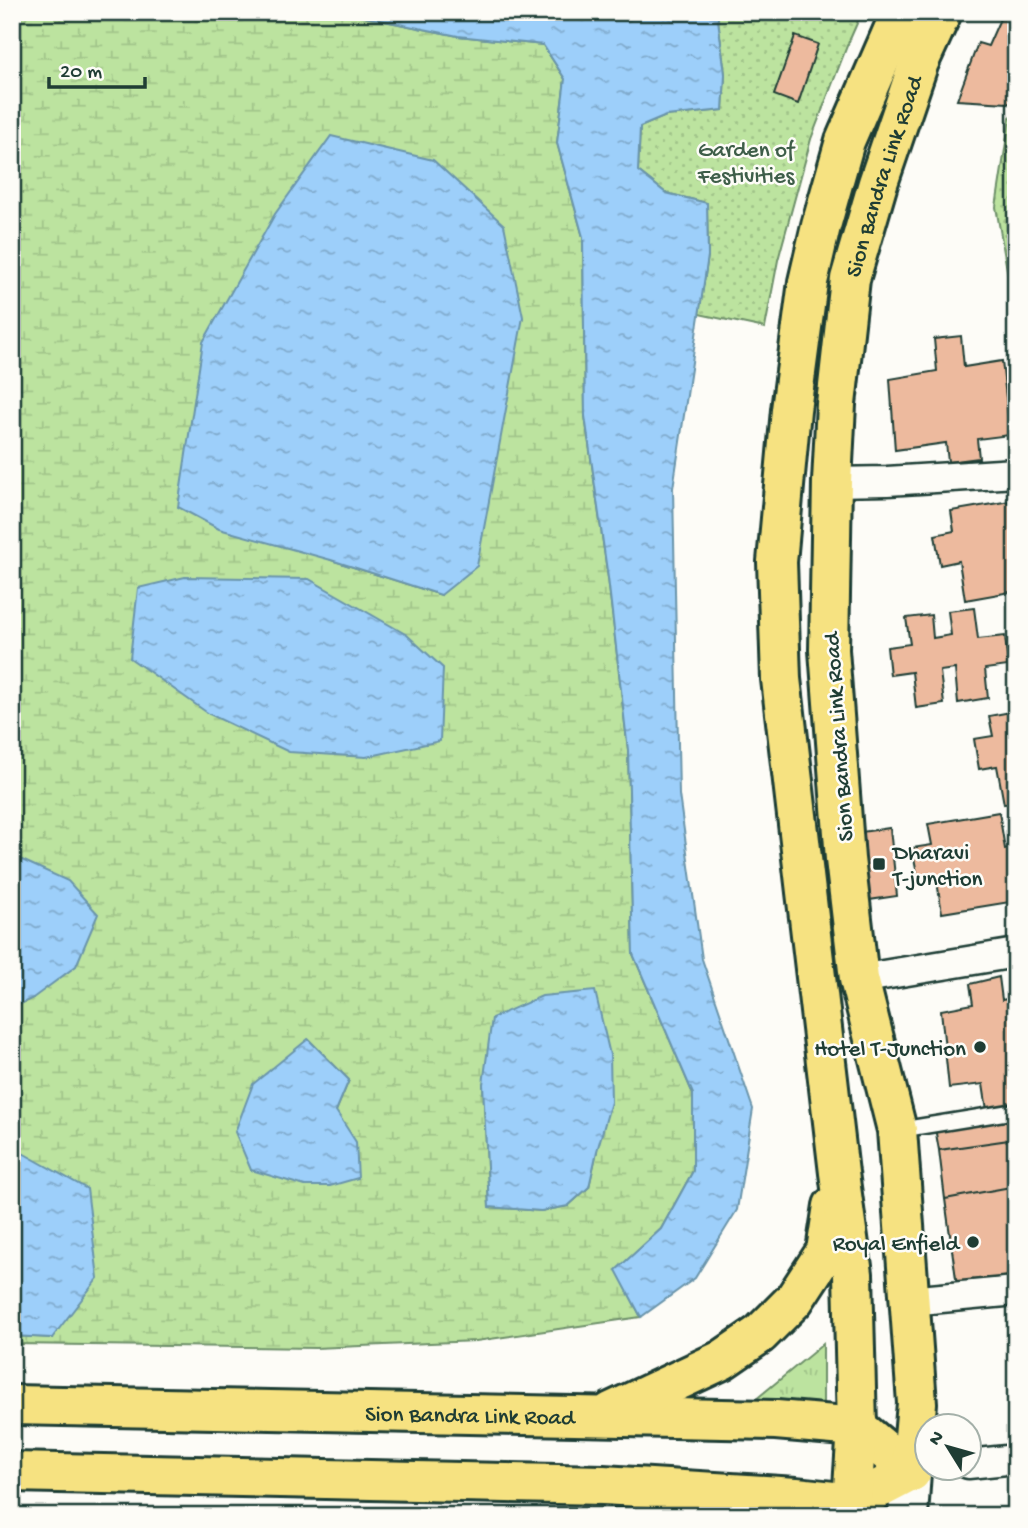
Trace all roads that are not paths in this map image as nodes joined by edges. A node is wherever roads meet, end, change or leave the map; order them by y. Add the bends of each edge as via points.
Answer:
1 (901, 12) edge
2 (943, 12) edge
3 (811, 271) junction
4 (850, 279) junction
5 (1016, 473) edge
6 (832, 482) junction
7 (845, 859) junction
8 (803, 866) junction
9 (1016, 953) edge
10 (859, 979) junction
11 (1016, 1111) edge
12 (897, 1130) junction
13 (839, 1173) junction
14 (1016, 1292) edge
15 (909, 1301) junction
16 (12, 1405) edge
17 (918, 1412) edge
18 (601, 1416) junction
19 (857, 1427) junction
20 (1016, 1459) edge
21 (912, 1463) edge
22 (982, 1463) edge
23 (12, 1472) edge
24 (912, 1476) edge
25 (918, 1482) edge
26 (603, 1485) junction
27 (852, 1509) edge
28 (662, 1516) edge
29 (908, 1516) edge

1 - 3 main road, Sion Bandra Link Road via 845,141
2 - 4 main road, Sion Bandra Link Road via 919,62
3 - 4 main road
3 - 8 main road, Sion Bandra Link Road via 791,410 777,562 781,679
4 - 6 main road, Sion Bandra Link Road
5 - 6 street
6 - 7 main road, Sion Bandra Link Road via 829,650
7 - 8 main road
7 - 10 main road, Sion Bandra Link Road
8 - 13 main road, Sion Bandra Link Road
9 - 10 street
10 - 12 main road, Sion Bandra Link Road
11 - 12 lane
12 - 15 main road, Sion Bandra Link Road
13 - 18 main road via 826,1251 794,1300 760,1334 722,1360
13 - 19 main road via 853,1274
14 - 15 street
15 - 17 main road, Sion Bandra Link Road
16 - 18 main road, Sion Bandra Link Road
18 - 19 main road, Sion Bandra Link Road via 776,1420
19 - 21 main road
19 - 27 main road
20 - 22 street
23 - 26 main road
24 - 27 main road
25 - 29 main road
26 - 27 main road via 796,1497
26 - 28 main road

